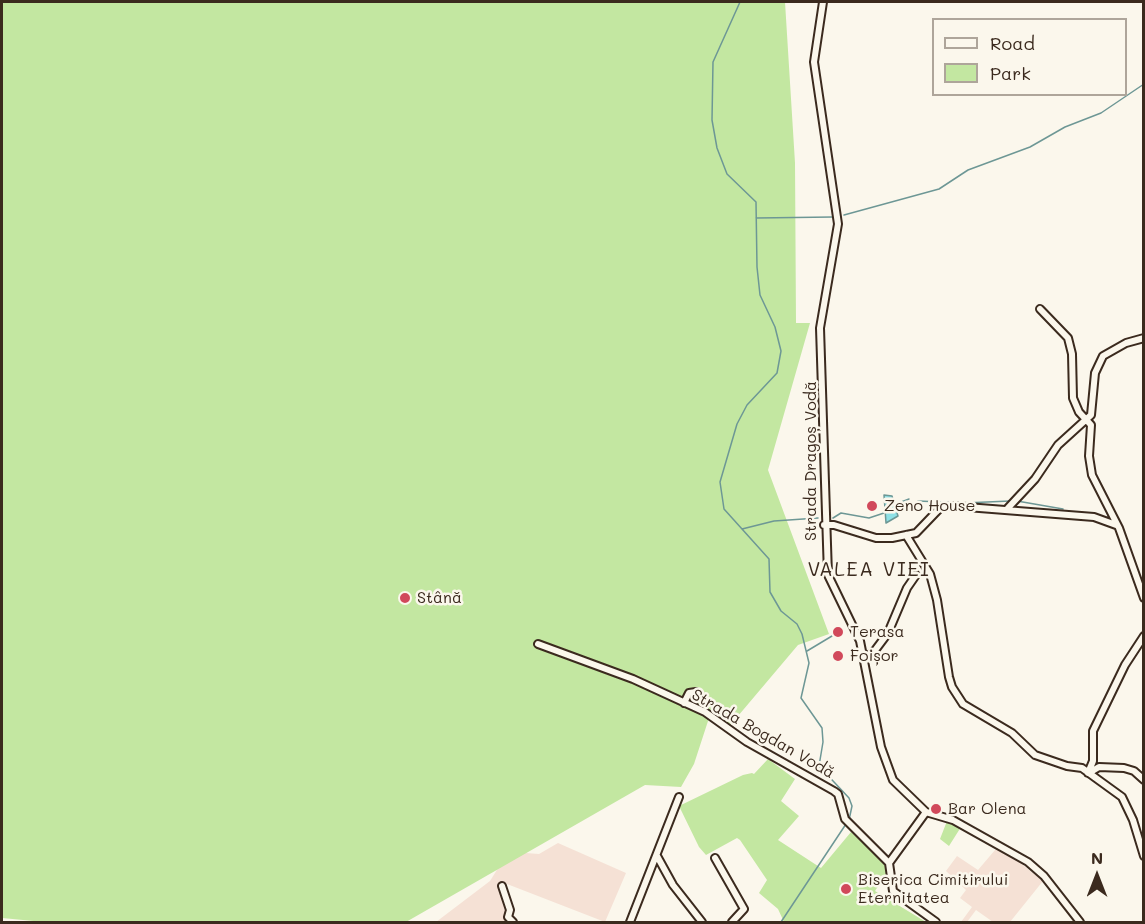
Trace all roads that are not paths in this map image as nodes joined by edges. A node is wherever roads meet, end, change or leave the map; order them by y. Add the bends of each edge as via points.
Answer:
1 (823, 2) edge
2 (1040, 309) dead end
3 (1143, 338) edge
4 (1086, 420) junction
5 (1008, 508) junction
6 (824, 525) junction
7 (1117, 526) junction
8 (906, 535) junction
9 (916, 575) dead end
10 (1143, 598) edge
11 (1143, 636) edge
12 (538, 644) dead end
13 (864, 657) junction
14 (696, 692) dead end
15 (684, 703) junction
16 (1088, 773) junction
17 (1143, 780) edge
18 (679, 797) dead end
19 (926, 812) junction
20 (657, 856) junction
21 (1143, 856) edge
22 (715, 858) dead end
23 (889, 863) junction
24 (502, 886) dead end
25 (513, 922) edge
26 (630, 922) edge
27 (702, 922) edge
28 (732, 922) edge
29 (936, 922) edge
30 (1080, 922) edge

1 - 6 street, Strada Dragoș Vodă via 814,62 838,224 820,328 824,370
2 - 4 street via 1068,338 1073,398
3 - 4 street via 1118,346 1101,358 1095,373 1091,415
4 - 5 street via 1058,445 1035,479
4 - 7 street via 1092,434 1092,475
5 - 7 street via 1094,517
5 - 8 street via 946,506 916,533
6 - 8 street via 876,538
6 - 13 street, Strada Dragoș Vodă via 828,575
7 - 10 street
8 - 16 street via 930,574 949,677 963,704 1012,733 1035,755
9 - 13 street via 888,633 873,653
11 - 16 street via 1093,731 1094,761
12 - 15 street, Strada Bogdan Vodă via 602,666
13 - 19 street, Strada Dragoș Vodă via 889,773
14 - 15 street via 688,693
15 - 23 street, Strada Bogdan Vodă via 834,791 845,819
16 - 17 street via 1099,767 1124,768
16 - 21 street via 1122,797
18 - 20 street
19 - 23 street
19 - 30 street, Strada Dragoș Vodă via 952,820 1028,862
20 - 26 street
20 - 27 street via 673,885
22 - 28 street via 744,909
23 - 29 street via 893,891
24 - 25 street via 510,910 508,917

